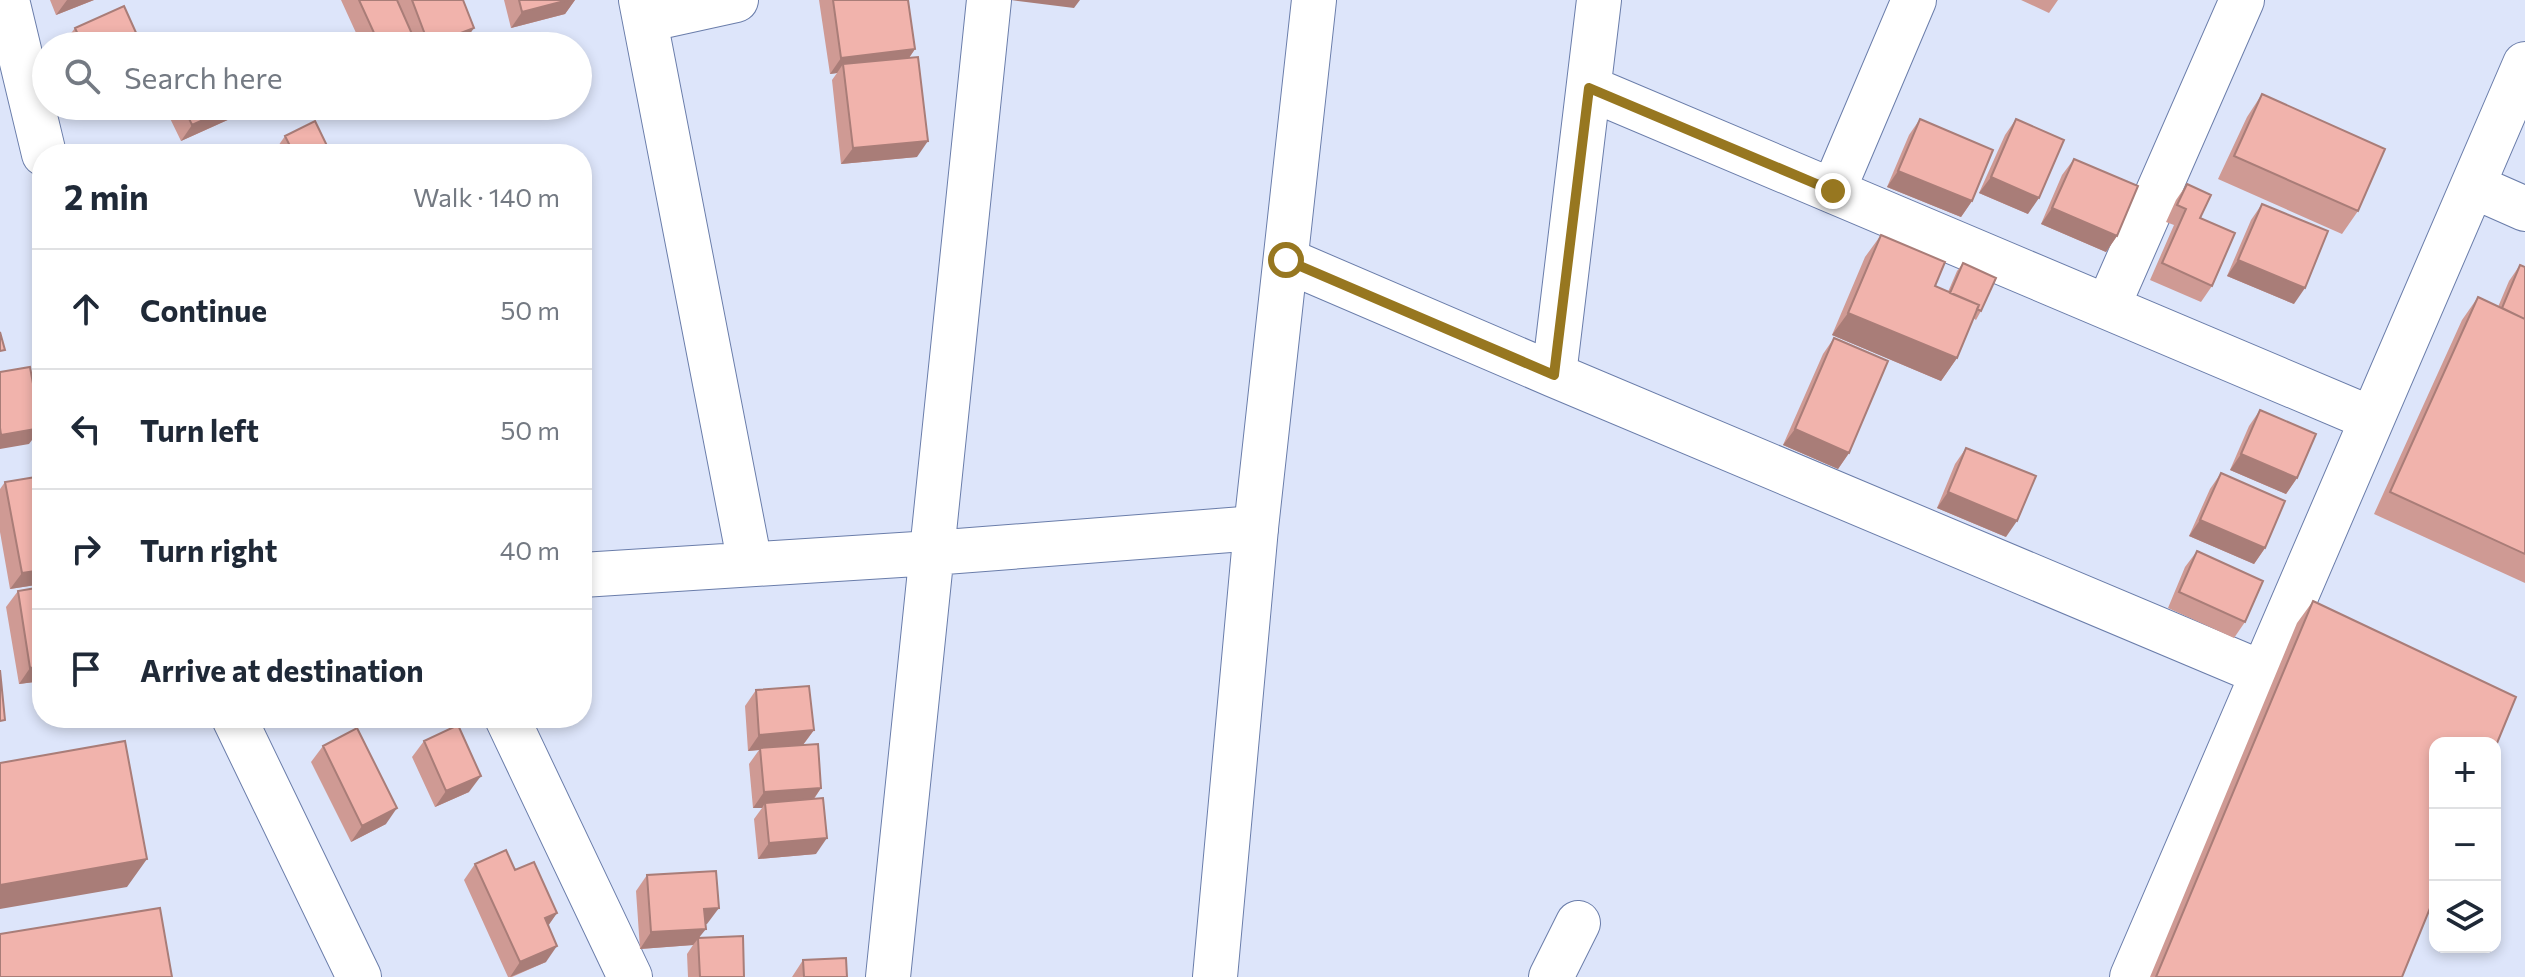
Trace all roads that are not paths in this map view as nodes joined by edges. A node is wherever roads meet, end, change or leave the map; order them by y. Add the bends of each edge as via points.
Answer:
1 (7, 0) edge
2 (736, 0) edge
3 (989, 0) edge
4 (1314, 0) edge
5 (1599, 0) edge
6 (1914, 0) edge
7 (2242, 0) edge
8 (643, 10) edge
9 (2525, 64) edge
10 (1589, 88) junction
11 (32, 104) edge
12 (36, 120) edge
13 (42, 144) edge
14 (2473, 186) junction
15 (1833, 191) junction
16 (2525, 209) edge
17 (1286, 260) junction
18 (2108, 306) junction
19 (1554, 375) junction
20 (2372, 419) junction
21 (1256, 528) junction
22 (932, 553) junction
23 (750, 564) junction
24 (592, 574) edge
25 (2262, 673) junction
26 (239, 728) edge
27 (512, 728) edge
28 (1578, 923) dead end
29 (359, 977) edge
30 (630, 977) edge
31 (888, 977) edge
32 (1215, 977) edge
33 (1551, 977) edge
34 (2132, 977) edge

1 - 11 street
2 - 8 street
3 - 22 street
4 - 17 street
5 - 10 street
6 - 15 street
7 - 18 street
8 - 23 street
9 - 14 street
10 - 15 street
10 - 19 street
12 - 13 street
14 - 16 street
14 - 20 street
15 - 18 street
17 - 19 street
17 - 21 street
18 - 20 street
19 - 25 street
20 - 25 street
21 - 22 street
21 - 32 street
22 - 23 street
22 - 31 street
23 - 24 street
25 - 34 street
26 - 29 street
27 - 30 street
28 - 33 street

